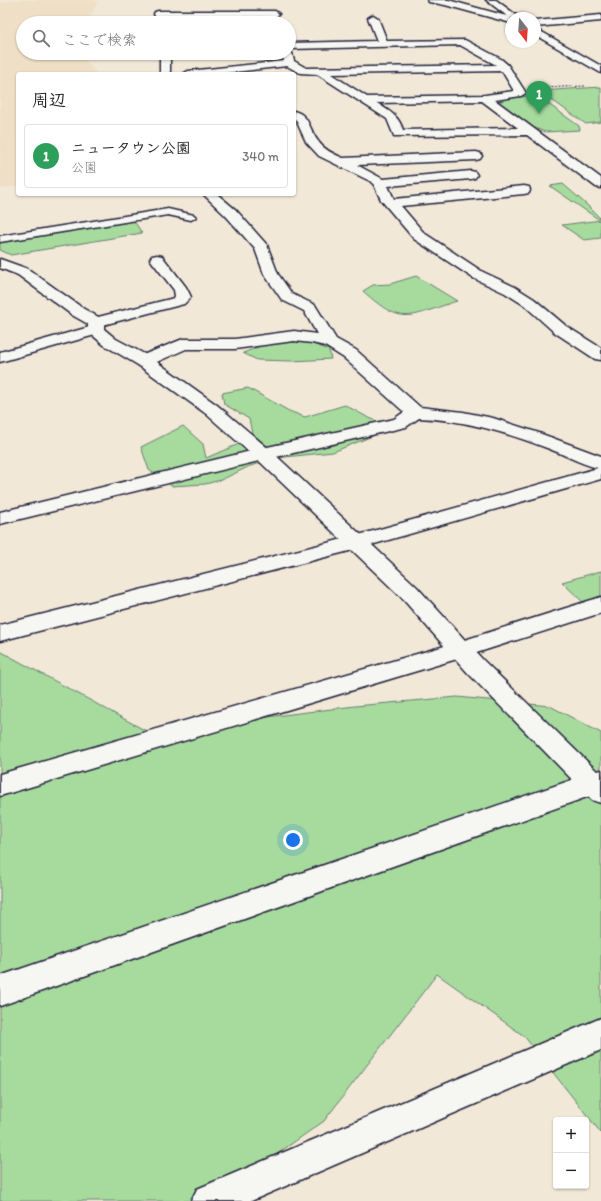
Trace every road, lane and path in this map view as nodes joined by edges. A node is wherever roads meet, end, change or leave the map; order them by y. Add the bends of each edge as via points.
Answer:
1 (432, 0) edge
2 (490, 0) edge
3 (163, 5) dead end
4 (507, 12) edge
5 (275, 14) dead end
6 (158, 16) edge
7 (228, 16) edge
8 (373, 18) dead end
9 (505, 18) edge
10 (601, 18) edge
11 (541, 23) edge
12 (541, 35) edge
13 (383, 44) junction
14 (296, 46) edge
15 (165, 60) edge
16 (276, 60) edge
17 (290, 60) edge
18 (505, 68) junction
19 (601, 70) edge
20 (165, 72) edge
21 (200, 72) edge
22 (321, 72) junction
23 (578, 81) dead end
24 (518, 88) junction
25 (485, 98) junction
26 (364, 100) junction
27 (296, 115) edge
28 (530, 131) junction
29 (476, 156) dead end
30 (342, 162) junction
31 (471, 175) dead end
32 (380, 183) junction
33 (601, 184) edge
34 (524, 190) dead end
35 (211, 196) edge
36 (391, 204) junction
37 (190, 217) dead end
38 (0, 239) edge
39 (157, 259) dead end
40 (0, 263) edge
41 (96, 326) junction
42 (330, 342) junction
43 (601, 355) edge
44 (0, 357) edge
45 (144, 362) junction
46 (415, 412) junction
47 (263, 454) junction
48 (601, 463) edge
49 (601, 473) edge
50 (0, 518) edge
51 (357, 542) junction
52 (601, 605) edge
53 (0, 633) edge
54 (459, 650) junction
55 (0, 785) edge
56 (598, 786) edge
57 (0, 991) edge
58 (601, 1034) edge
59 (209, 1201) edge

1 - 9 street
2 - 4 street
3 - 6 street
5 - 7 street
8 - 13 street
10 - 11 street
12 - 19 street
13 - 14 street
13 - 18 street via 462,42 485,53
15 - 20 street
16 - 21 street
17 - 22 street via 304,71
18 - 22 street
18 - 24 street
22 - 26 street
23 - 24 path via 585,86
24 - 25 street via 521,93
25 - 26 street
25 - 28 street
26 - 28 street via 391,117 398,134
27 - 30 street via 301,118 312,142 323,153
28 - 33 street
29 - 30 street
30 - 32 street
31 - 32 street
32 - 36 street
34 - 36 street
35 - 42 street via 231,213 262,248 271,274 287,297 310,308
36 - 43 street via 419,236 478,275 529,302 560,329
37 - 38 lane via 168,212
39 - 41 street via 181,290 183,297 179,301
40 - 41 street via 23,272
41 - 44 street
41 - 45 street via 110,342
42 - 45 street via 294,336 235,344 183,344
42 - 46 street via 355,358
45 - 47 street via 211,409
46 - 47 street via 400,423
46 - 48 street via 438,412 496,424
47 - 50 street
47 - 51 street
49 - 51 street
51 - 53 street
51 - 54 street via 409,592
52 - 54 street
54 - 55 street
54 - 56 street
56 - 57 street
58 - 59 street

